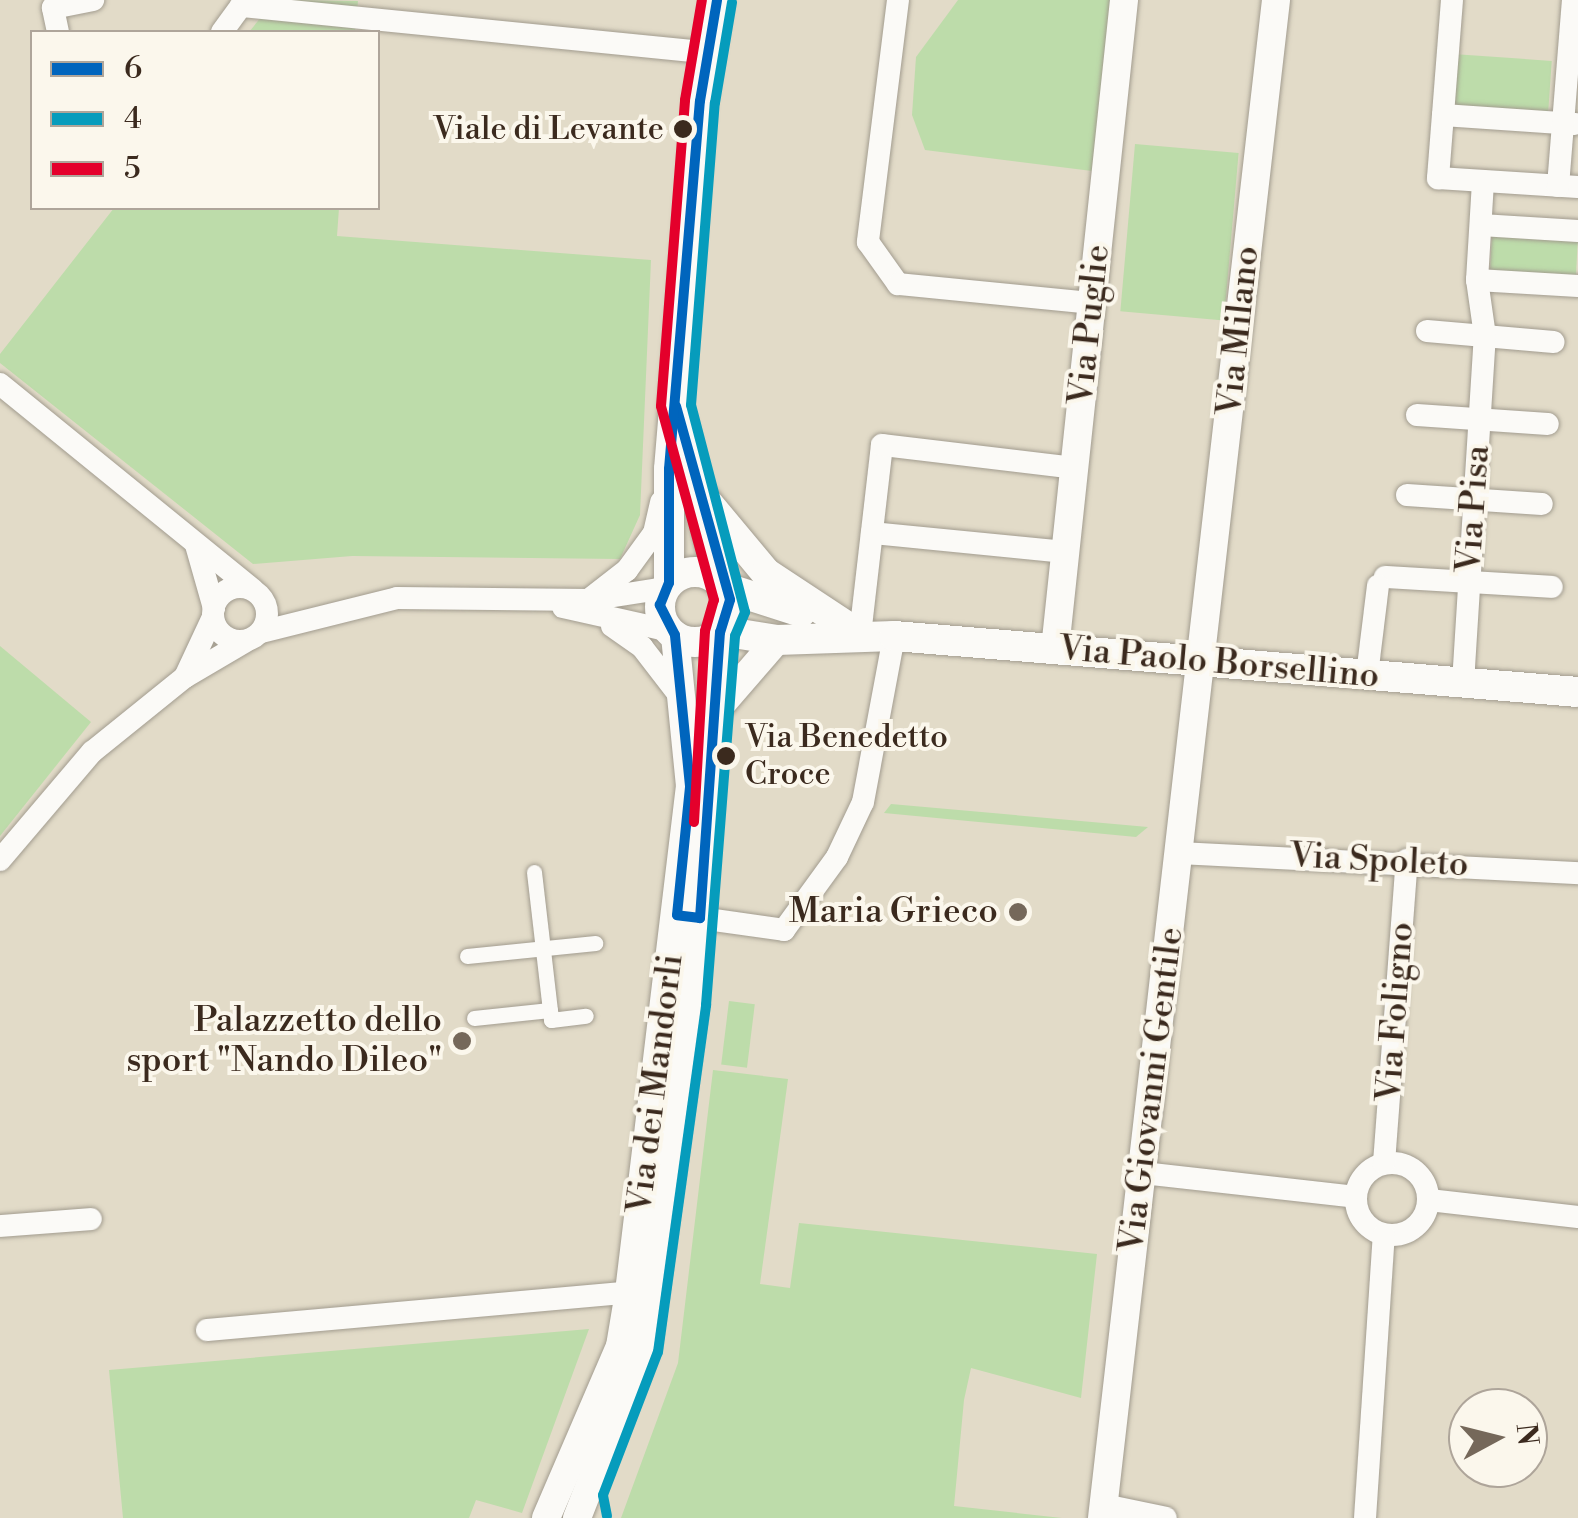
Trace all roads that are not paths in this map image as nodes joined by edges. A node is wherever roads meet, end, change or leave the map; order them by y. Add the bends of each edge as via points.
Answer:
1 (93, 0) edge
2 (700, 0) edge
3 (717, 0) edge
4 (898, 0) edge
5 (1124, 0) edge
6 (1276, 0) edge
7 (1452, 0) edge
8 (1573, 0) edge
9 (242, 3) edge
10 (52, 4) edge
11 (58, 30) edge
12 (223, 30) edge
13 (694, 52) junction
14 (700, 102) junction
15 (1444, 115) junction
16 (1571, 124) edge
17 (1483, 181) junction
18 (1568, 186) edge
19 (1480, 225) junction
20 (1578, 231) edge
21 (1477, 280) junction
22 (1578, 286) edge
23 (1092, 303) junction
24 (1427, 330) dead end
25 (1485, 336) junction
26 (1554, 342) dead end
27 (0, 384) edge
28 (676, 406) junction
29 (1417, 415) dead end
30 (1480, 419) junction
31 (1548, 424) dead end
32 (1076, 468) junction
33 (669, 469) junction
34 (700, 495) junction
35 (1407, 495) dead end
36 (1475, 499) junction
37 (1542, 504) dead end
38 (872, 532) junction
39 (196, 545) junction
40 (1067, 552) junction
41 (1469, 582) junction
42 (722, 584) junction
43 (668, 585) junction
44 (1552, 587) dead end
45 (258, 594) junction
46 (595, 609) junction
47 (213, 613) junction
48 (324, 614) junction
49 (720, 631) junction
50 (672, 634) junction
51 (253, 636) junction
52 (860, 636) junction
53 (894, 636) junction
54 (777, 640) junction
55 (1055, 649) junction
56 (1202, 661) junction
57 (1367, 675) junction
58 (185, 677) junction
59 (1463, 683) junction
60 (1578, 692) edge
61 (679, 695) junction
62 (719, 707) junction
63 (1180, 852) junction
64 (0, 860) edge
65 (1407, 860) junction
66 (534, 872) dead end
67 (1578, 873) edge
68 (700, 918) junction
69 (594, 943) dead end
70 (544, 948) junction
71 (467, 956) dead end
72 (550, 1010) junction
73 (586, 1016) dead end
74 (474, 1018) dead end
75 (1384, 1164) junction
76 (1143, 1173) junction
77 (1356, 1197) junction
78 (1429, 1200) junction
79 (1578, 1217) edge
80 (92, 1218) dead end
81 (0, 1226) edge
82 (1384, 1235) junction
83 (640, 1291) junction
84 (207, 1330) dead end
85 (586, 1510) edge
86 (1103, 1511) edge
87 (546, 1518) edge
88 (1166, 1518) edge
89 (1364, 1518) edge

1 - 10 street
2 - 13 main road
3 - 14 main road
4 - 23 street via 868,242 898,284
5 - 23 street, Via Puglie
6 - 56 street, Via Milano
7 - 15 street
8 - 16 street
9 - 12 street
9 - 13 street
10 - 11 street
13 - 14 main road
14 - 28 main road
15 - 16 street
15 - 17 street via 1438,178
16 - 18 street
17 - 18 street
17 - 19 street, Via Pisa
19 - 20 street
19 - 21 street, Via Pisa
21 - 22 street
21 - 25 street, Via Pisa
23 - 32 street, Via Puglie
24 - 25 street
25 - 26 street
25 - 30 street, Via Pisa
27 - 39 street
28 - 33 main road
28 - 34 main road
29 - 30 street
30 - 31 street
30 - 36 street, Via Pisa
32 - 38 street via 882,445
32 - 40 street, Via Puglie
33 - 43 main road
33 - 46 street via 654,533
34 - 42 main road
34 - 52 main road via 766,572
35 - 36 street
36 - 37 street
36 - 41 street, Via Pisa
38 - 40 street
38 - 52 street
39 - 45 street
39 - 47 street
40 - 55 street, Via Puglie
41 - 44 street
41 - 57 street via 1382,581
41 - 59 street, Via Pisa
42 - 43 main road via 689,572
42 - 49 main road via 730,611
42 - 52 main road
43 - 46 street
43 - 50 main road via 661,615
45 - 47 street via 228,589
45 - 48 street
45 - 51 street via 268,617
46 - 48 street via 397,598
46 - 50 street
46 - 61 street via 642,647
47 - 51 street via 221,633
47 - 58 street
48 - 51 street
49 - 50 main road via 693,642
49 - 54 main road, Via Paolo Borsellino
49 - 62 street, Via dei Mandorli
50 - 61 street, Via dei Mandorli
51 - 58 street
52 - 53 main road, Via Paolo Borsellino
52 - 54 main road, Via Paolo Borsellino
53 - 55 main road, Via Paolo Borsellino
53 - 68 street via 863,802 837,857 784,930
54 - 62 street
55 - 56 main road, Via Paolo Borsellino
56 - 57 main road, Via Paolo Borsellino
56 - 63 street, Via Giovanni Gentile
57 - 59 main road, Via Paolo Borsellino
58 - 64 street via 92,752
59 - 60 main road, Via Paolo Borsellino
61 - 83 street, Via dei Mandorli via 687,821
62 - 68 street, Via dei Mandorli
63 - 65 street, Via Spoleto
63 - 76 street, Via Giovanni Gentile
65 - 67 street, Via Spoleto
65 - 75 street, Via Foligno
66 - 70 street
68 - 83 street, Via dei Mandorli
69 - 70 street
70 - 71 street
70 - 72 street
72 - 73 street via 551,1020
72 - 74 street
75 - 77 street via 1364,1176
75 - 78 street via 1416,1171
76 - 77 street
76 - 86 street, Via Giovanni Gentile
77 - 82 street via 1363,1221
78 - 79 street
78 - 82 street via 1414,1228
80 - 81 street
82 - 89 street
83 - 84 street
83 - 85 street, Via dei Mandorli via 643,1350
83 - 87 street, Via dei Mandorli
86 - 88 street

